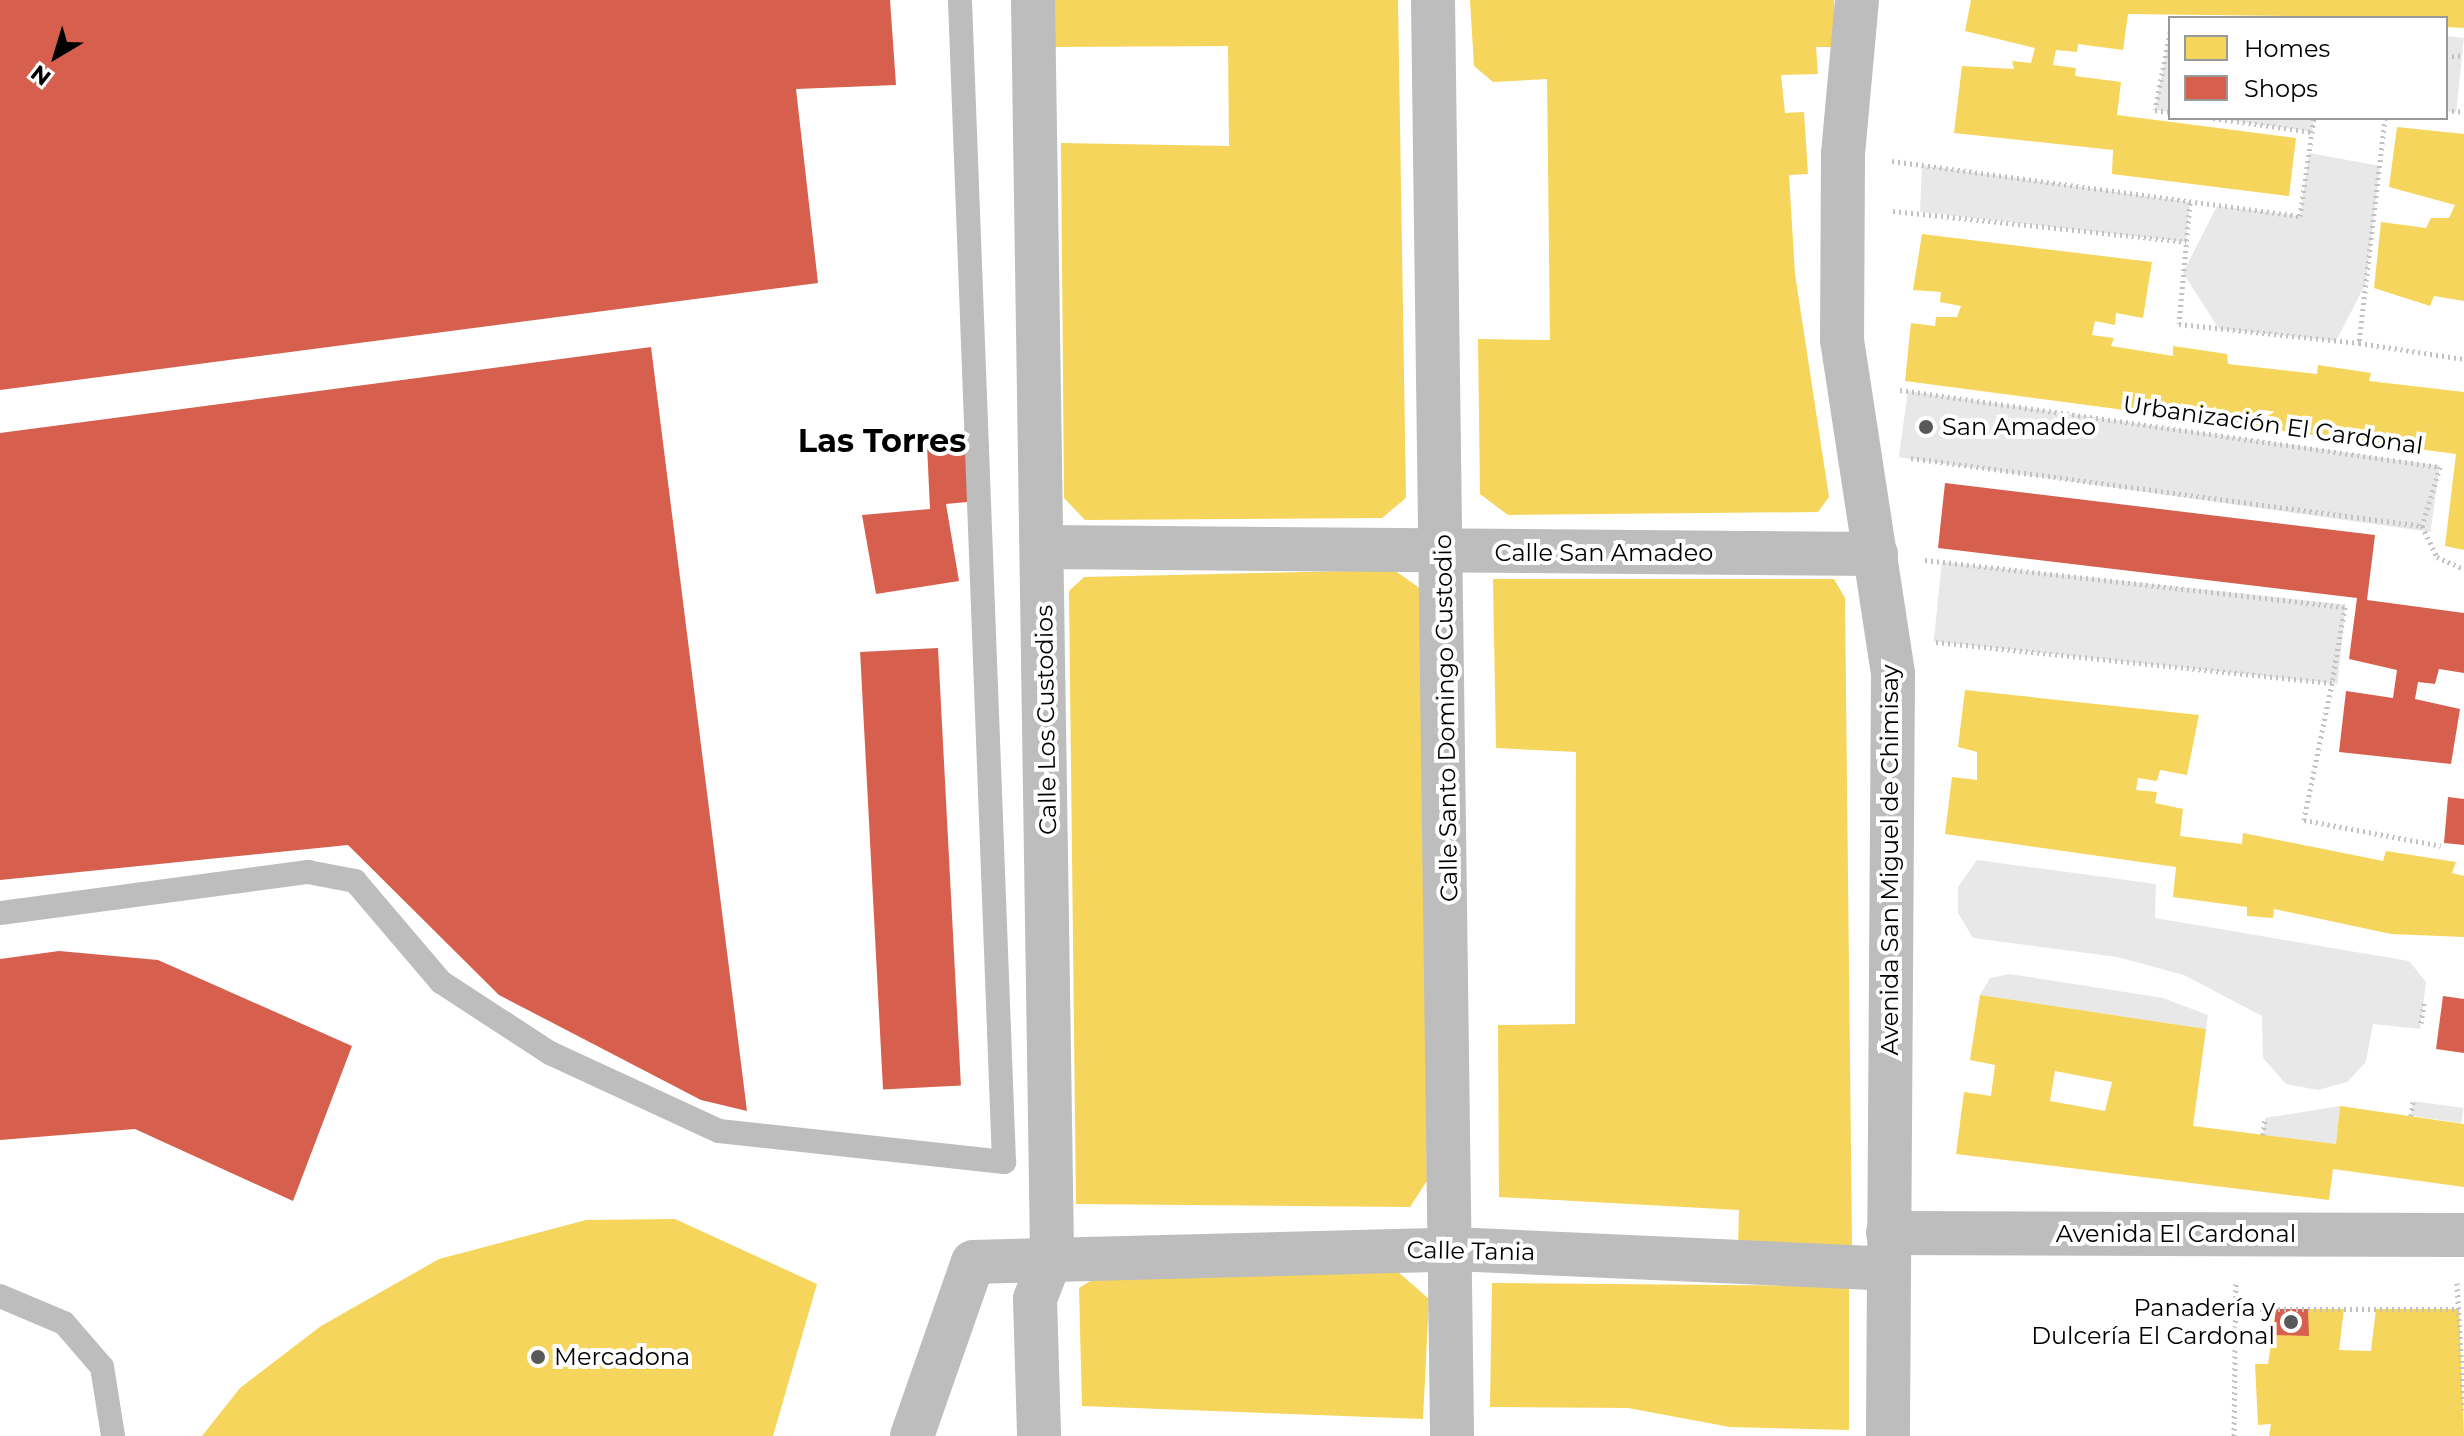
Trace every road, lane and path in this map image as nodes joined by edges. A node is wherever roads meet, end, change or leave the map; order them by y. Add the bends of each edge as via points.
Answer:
1 (960, 0) edge
2 (1033, 0) edge
3 (1433, 0) edge
4 (1857, 0) edge
5 (2168, 42) edge
6 (2168, 112) edge
7 (2227, 120) edge
8 (2314, 120) edge
9 (2385, 120) edge
10 (2312, 132) junction
11 (1843, 154) junction
12 (2190, 202) junction
13 (1844, 204) junction
14 (2186, 242) junction
15 (2359, 343) junction
16 (2464, 359) edge
17 (1849, 383) junction
18 (1860, 452) junction
19 (2422, 526) junction
20 (1044, 547) junction
21 (1444, 552) junction
22 (1876, 554) junction
23 (2464, 569) edge
24 (1887, 636) junction
25 (2332, 683) junction
26 (2441, 846) dead end
27 (0, 913) edge
28 (2424, 1003) dead end
29 (2421, 1023) dead end
30 (2413, 1101) dead end
31 (2411, 1116) dead end
32 (2265, 1118) dead end
33 (2263, 1135) dead end
34 (2458, 1235) edge
35 (1454, 1249) junction
36 (1889, 1251) junction
37 (1052, 1255) junction
38 (2236, 1281) dead end
39 (0, 1296) edge
40 (2236, 1309) junction
41 (2459, 1309) junction
42 (2464, 1403) edge
43 (2464, 1410) edge
44 (113, 1436) edge
45 (912, 1436) edge
46 (1039, 1436) edge
47 (1452, 1436) edge
48 (1888, 1436) edge
49 (2234, 1436) edge

1 - 27 lane via 1004,1162 719,1131 550,1053 441,982 355,881 308,872
2 - 20 street, Calle Los Custodios
3 - 21 street, Calle Santo Domingo Custodio
4 - 11 street, Avenida San Miguel de Chimisay
5 - 6 path via 2155,110
7 - 10 path
8 - 10 path
9 - 15 path
10 - 12 path via 2300,216
11 - 12 path
11 - 13 street, Avenida San Miguel de Chimisay
12 - 14 path
13 - 14 path
13 - 17 street, Avenida San Miguel de Chimisay
14 - 15 path via 2179,324
15 - 16 path
17 - 18 street, Avenida San Miguel de Chimisay
17 - 19 path, Urbanización El Cardonal via 2440,467
18 - 19 path
18 - 22 street, Avenida San Miguel de Chimisay
19 - 23 path via 2437,557
20 - 21 street, Calle San Amadeo
20 - 37 street, Calle Los Custodios
21 - 22 street, Calle San Amadeo
21 - 35 street, Calle Santo Domingo Custodio
22 - 24 street, Avenida San Miguel de Chimisay
22 - 25 path via 2345,607
24 - 25 path
24 - 36 street, Avenida San Miguel de Chimisay
25 - 26 path via 2304,820
28 - 29 path
30 - 31 path
32 - 33 path
34 - 36 street, Avenida El Cardonal
34 - 41 path
35 - 36 street, Calle Tania
35 - 37 street, Calle Tania
35 - 47 street, Calle Santo Domingo Custodio
36 - 48 street, Avenida San Miguel de Chimisay
37 - 45 street, Calle Tania via 973,1262
37 - 46 street, Calle Los Custodios via 1035,1299
38 - 40 path
39 - 44 lane via 64,1323 102,1367
40 - 41 path
40 - 49 path
41 - 42 path
42 - 43 path

